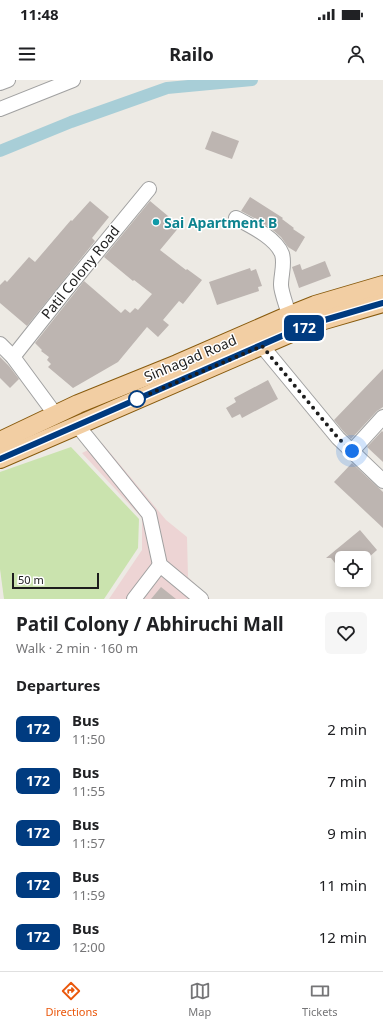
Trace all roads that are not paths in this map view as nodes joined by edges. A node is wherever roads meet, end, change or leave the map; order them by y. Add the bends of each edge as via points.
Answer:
1 (8, 80) edge
2 (73, 80) edge
3 (0, 83) edge
4 (0, 109) edge
5 (149, 189) dead end
6 (236, 218) dead end
7 (383, 285) edge
8 (383, 303) edge
9 (289, 315) junction
10 (0, 344) edge
11 (262, 346) junction
12 (13, 356) junction
13 (55, 414) junction
14 (383, 417) edge
15 (77, 425) junction
16 (0, 441) edge
17 (352, 451) junction
18 (0, 459) edge
19 (383, 481) edge
20 (160, 565) junction
21 (134, 599) edge
22 (201, 599) edge

1 - 3 street
2 - 4 street
5 - 12 street, Patil Colony Road
6 - 9 street via 264,233 278,246 282,255 281,286
7 - 9 main road, Sinhagad Road
8 - 11 main road, Sinhagad Road via 321,321
9 - 13 main road, Sinhagad Road
10 - 12 street
11 - 15 main road, Sinhagad Road
11 - 17 street via 338,438
12 - 13 street
13 - 16 main road, Sinhagad Road
14 - 17 street
15 - 18 main road, Sinhagad Road
15 - 20 street via 148,514
17 - 19 street
20 - 21 street
20 - 22 street

